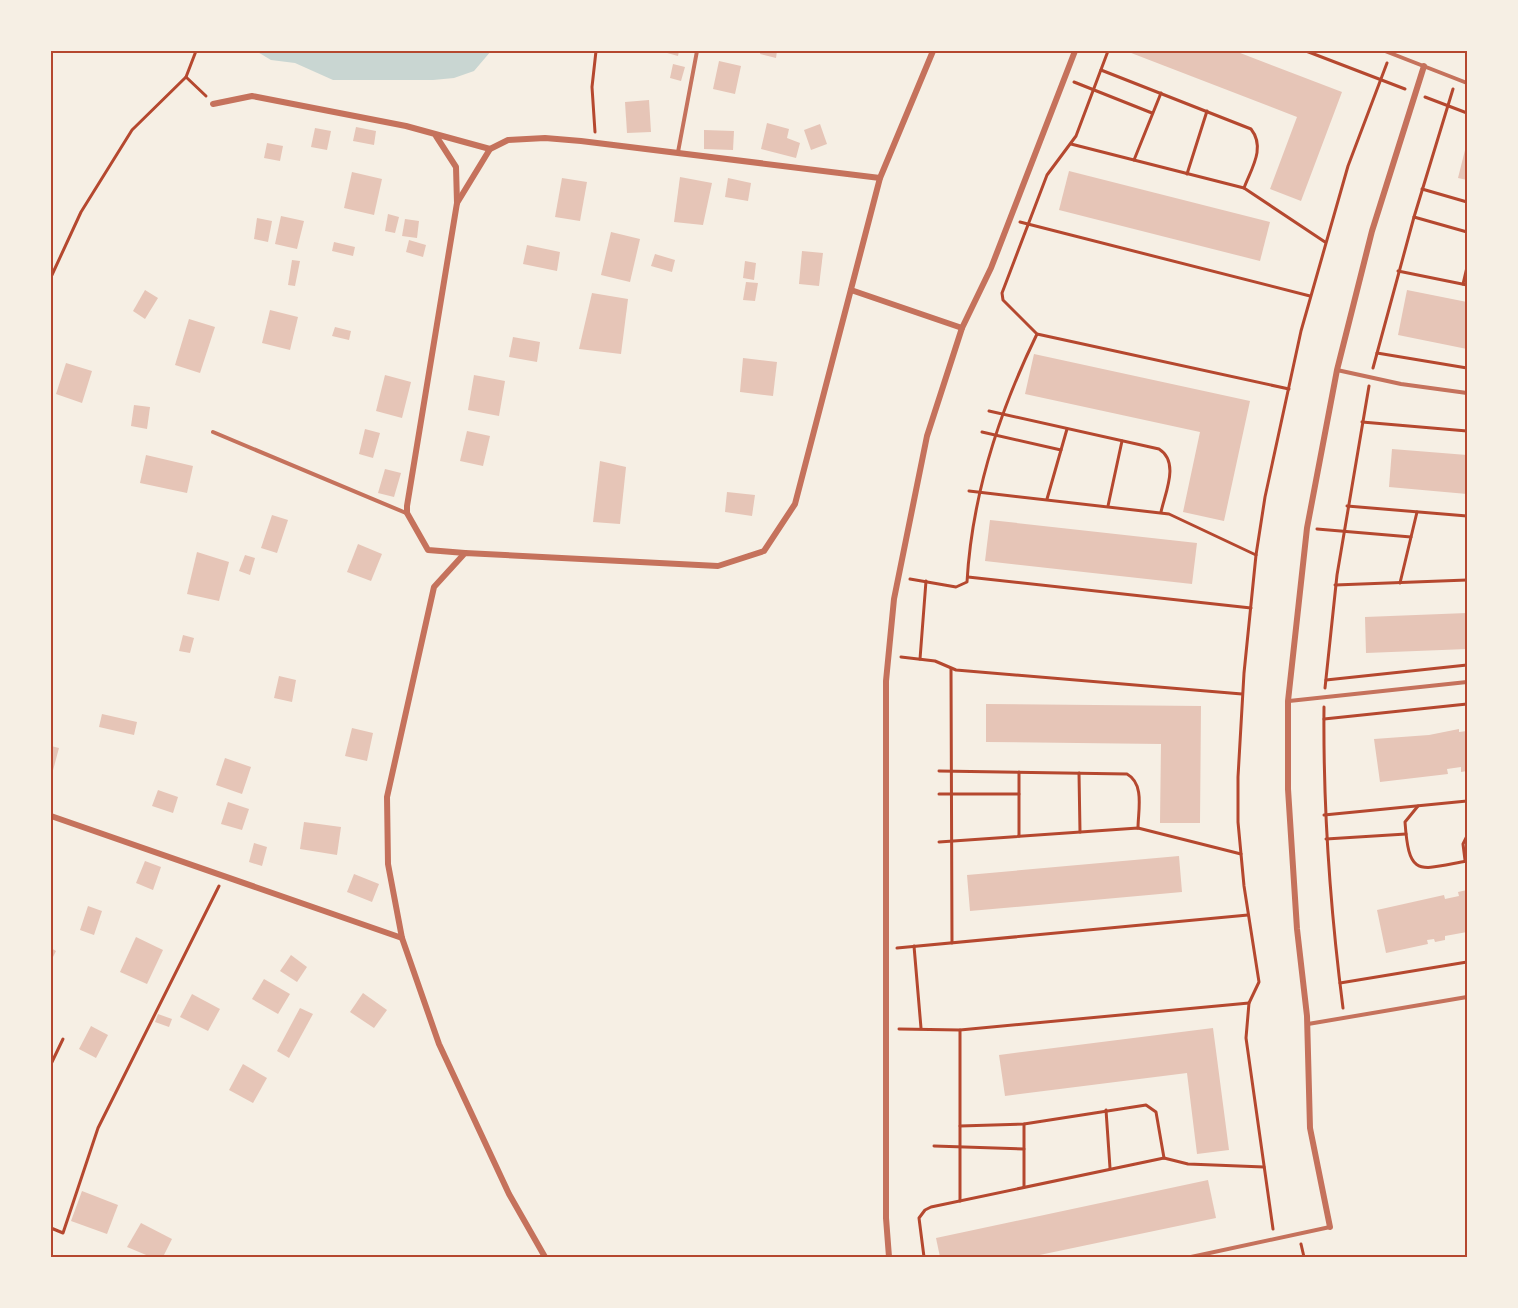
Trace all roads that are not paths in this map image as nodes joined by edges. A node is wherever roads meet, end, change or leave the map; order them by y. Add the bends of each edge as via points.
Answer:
1 (697, 51) edge
2 (933, 51) edge
3 (1075, 51) edge
4 (1385, 51) edge
5 (1424, 66) junction
6 (1467, 83) edge
7 (213, 104) road end
8 (436, 136) junction
9 (490, 149) junction
10 (678, 152) junction
11 (880, 178) junction
12 (457, 203) junction
13 (851, 290) junction
14 (962, 328) junction
15 (1337, 370) junction
16 (1467, 393) edge
17 (213, 432) dead end
18 (407, 513) junction
19 (465, 553) junction
20 (1467, 682) edge
21 (1288, 701) junction
22 (51, 816) edge
23 (402, 938) junction
24 (1467, 997) edge
25 (1307, 1024) junction
26 (1330, 1227) joint
27 (545, 1257) edge
28 (889, 1257) edge
29 (1191, 1257) edge

1 - 10 lane
2 - 11 street
3 - 14 street via 985,283
4 - 5 lane
5 - 6 lane
5 - 15 street via 1372,231
7 - 8 street via 252,96 406,126
8 - 9 street
8 - 12 street via 456,167
9 - 10 street via 508,140 545,138
9 - 12 street
10 - 11 street
11 - 13 street
12 - 18 street
13 - 14 street
13 - 19 street via 795,504 764,550 718,566
14 - 28 street via 924,449 898,576 887,655
15 - 16 lane
15 - 21 street via 1307,528
17 - 18 lane
18 - 19 street via 429,550
19 - 23 street via 434,587 387,797 388,864
20 - 21 lane
21 - 25 street via 1291,858
22 - 23 street
23 - 27 street via 439,1044 509,1194
24 - 25 lane
25 - 26 street via 1311,1140
26 - 29 lane

